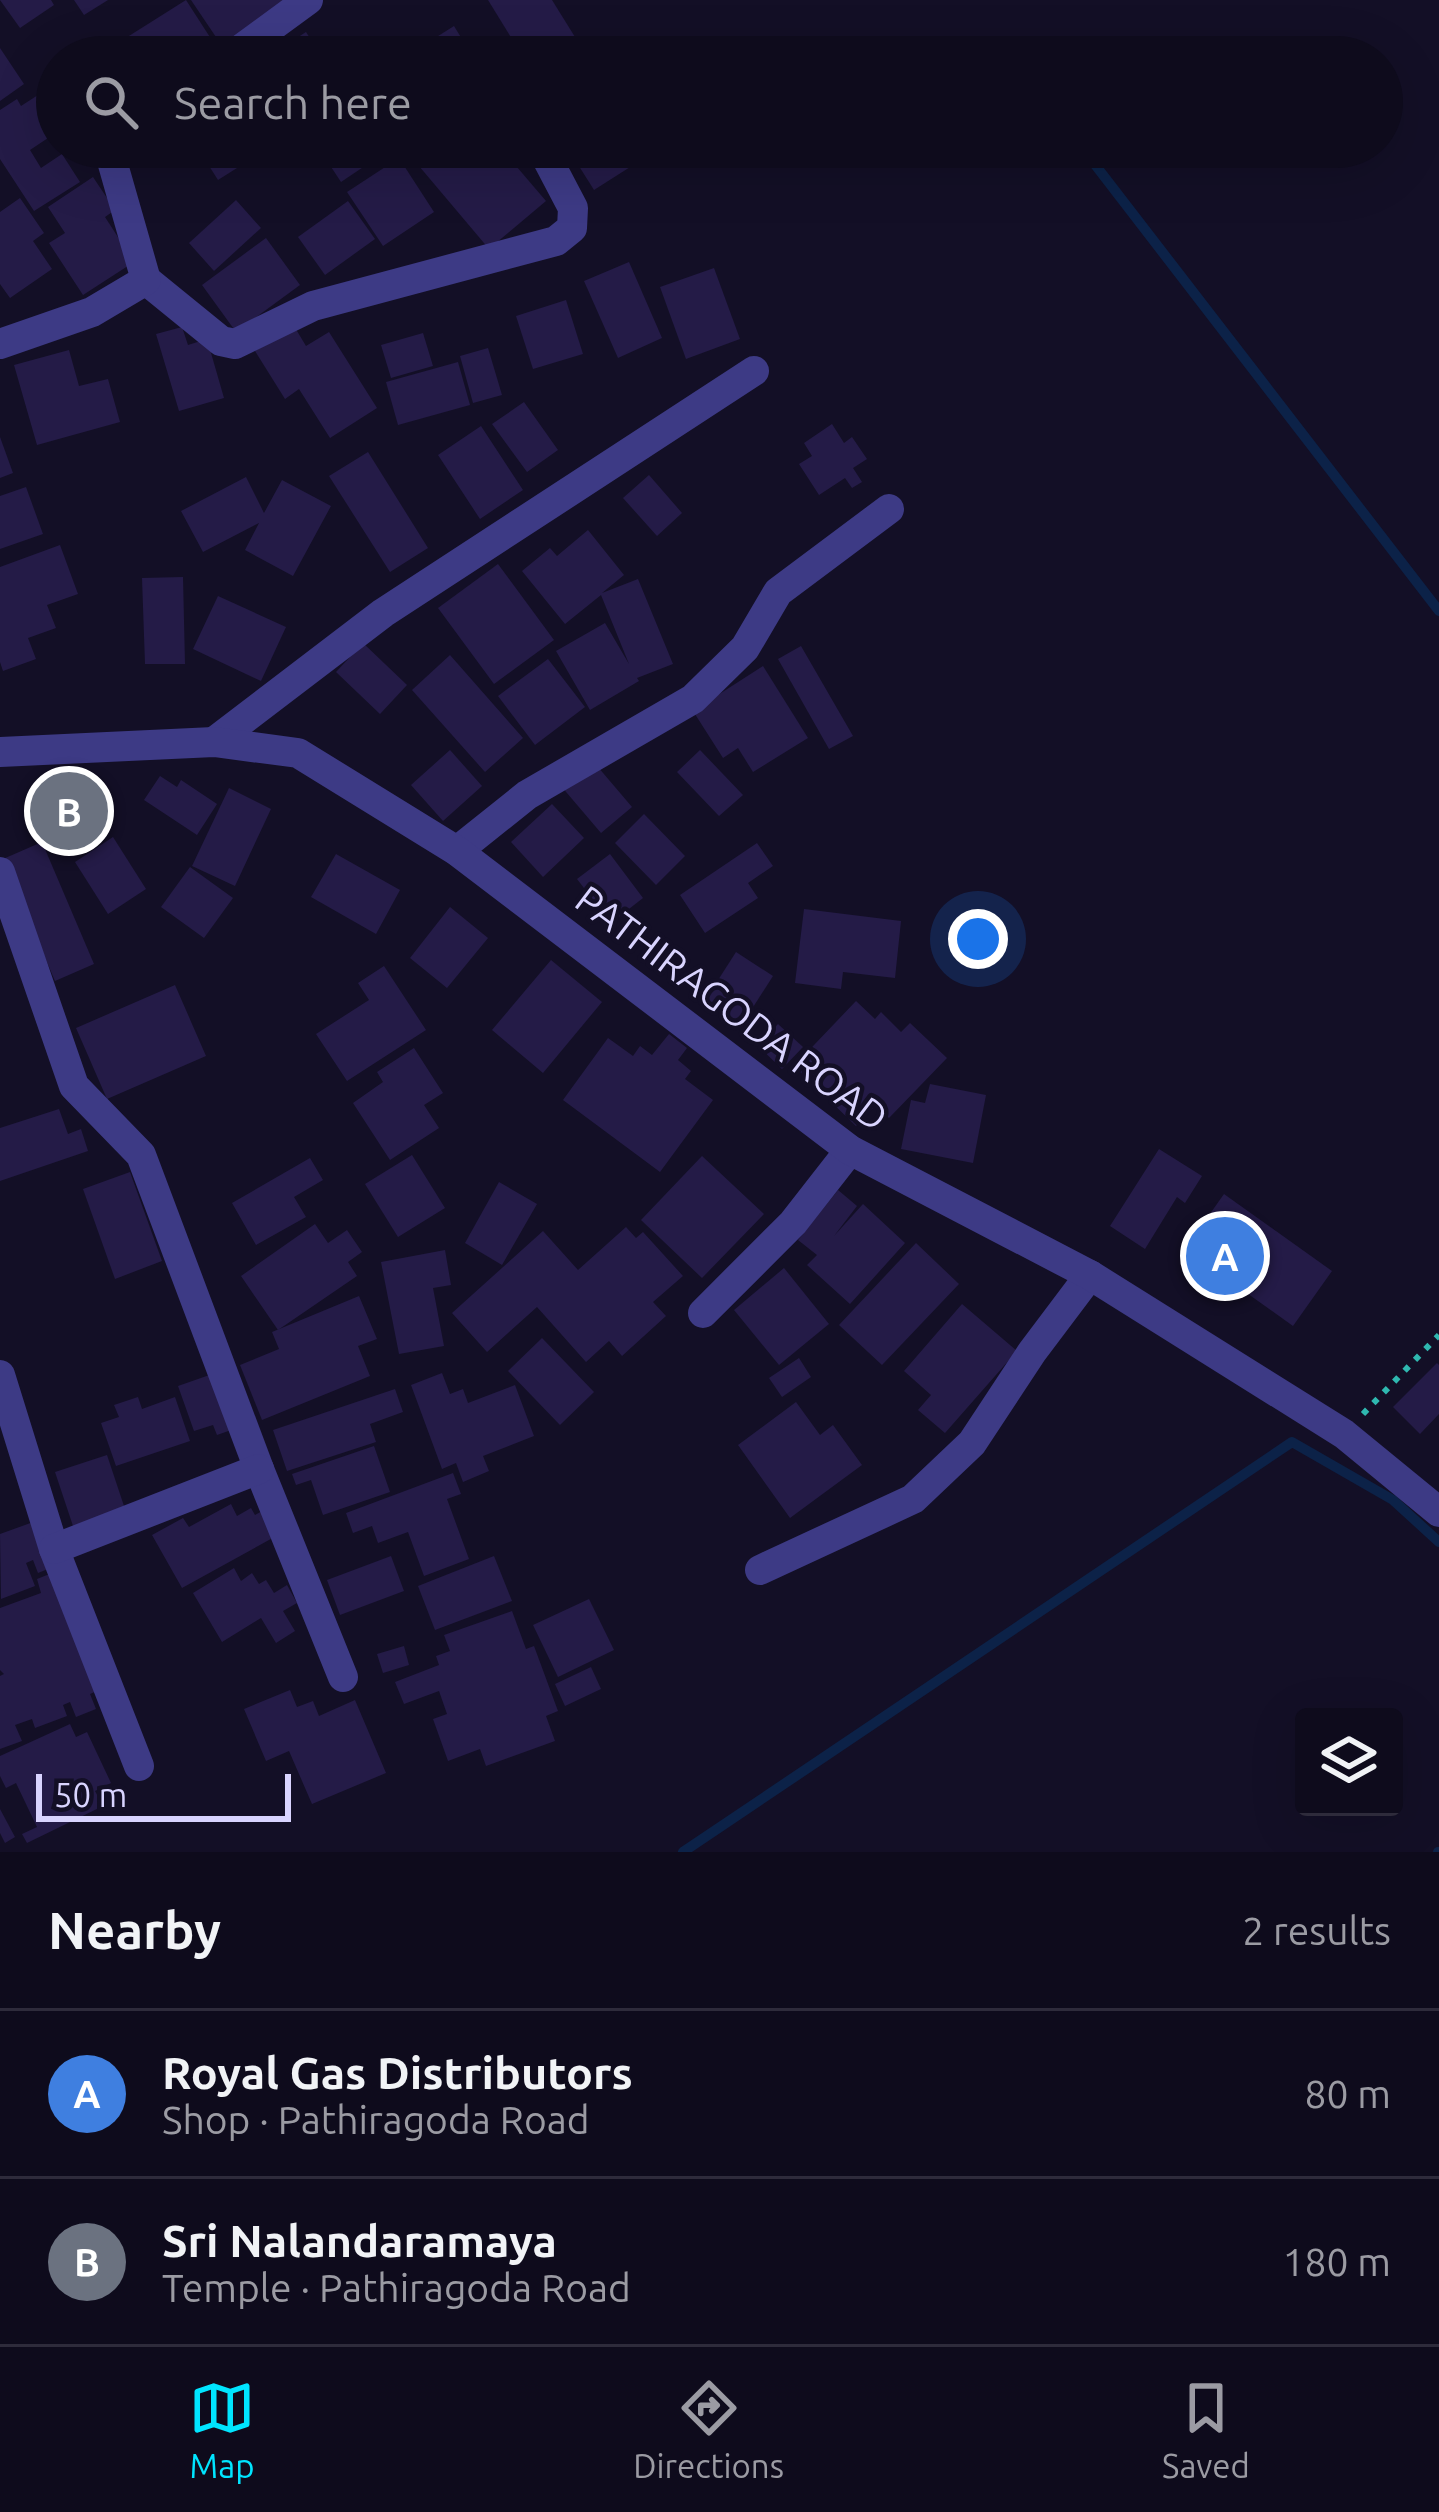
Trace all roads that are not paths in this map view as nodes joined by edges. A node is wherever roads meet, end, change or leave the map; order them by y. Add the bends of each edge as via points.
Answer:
1 (308, 0) edge
2 (259, 36) edge
3 (114, 168) edge
4 (552, 168) edge
5 (146, 280) junction
6 (0, 344) edge
7 (754, 371) dead end
8 (890, 509) dead end
9 (214, 742) junction
10 (0, 752) edge
11 (458, 850) junction
12 (0, 872) edge
13 (850, 1150) junction
14 (1090, 1275) junction
15 (704, 1313) dead end
16 (0, 1375) edge
17 (259, 1469) junction
18 (1439, 1512) edge
19 (54, 1550) junction
20 (760, 1570) dead end
21 (343, 1677) dead end
22 (140, 1766) dead end

1 - 2 street
3 - 5 street
4 - 5 street via 573,208 572,228 556,241 313,305 235,344 220,341
5 - 6 street via 92,312
7 - 9 street via 383,613
8 - 11 street via 778,592 745,647 693,699 527,794
9 - 10 street, PATHIRAGODA ROAD
9 - 11 street, PATHIRAGODA ROAD via 298,753
11 - 13 street, PATHIRAGODA ROAD
12 - 17 street via 74,1086 141,1155
13 - 14 street, PATHIRAGODA ROAD
13 - 15 street via 793,1223
14 - 18 street, PATHIRAGODA ROAD via 1344,1434
14 - 20 street via 972,1443 914,1499
16 - 19 street
17 - 19 street
17 - 21 street
19 - 22 street

